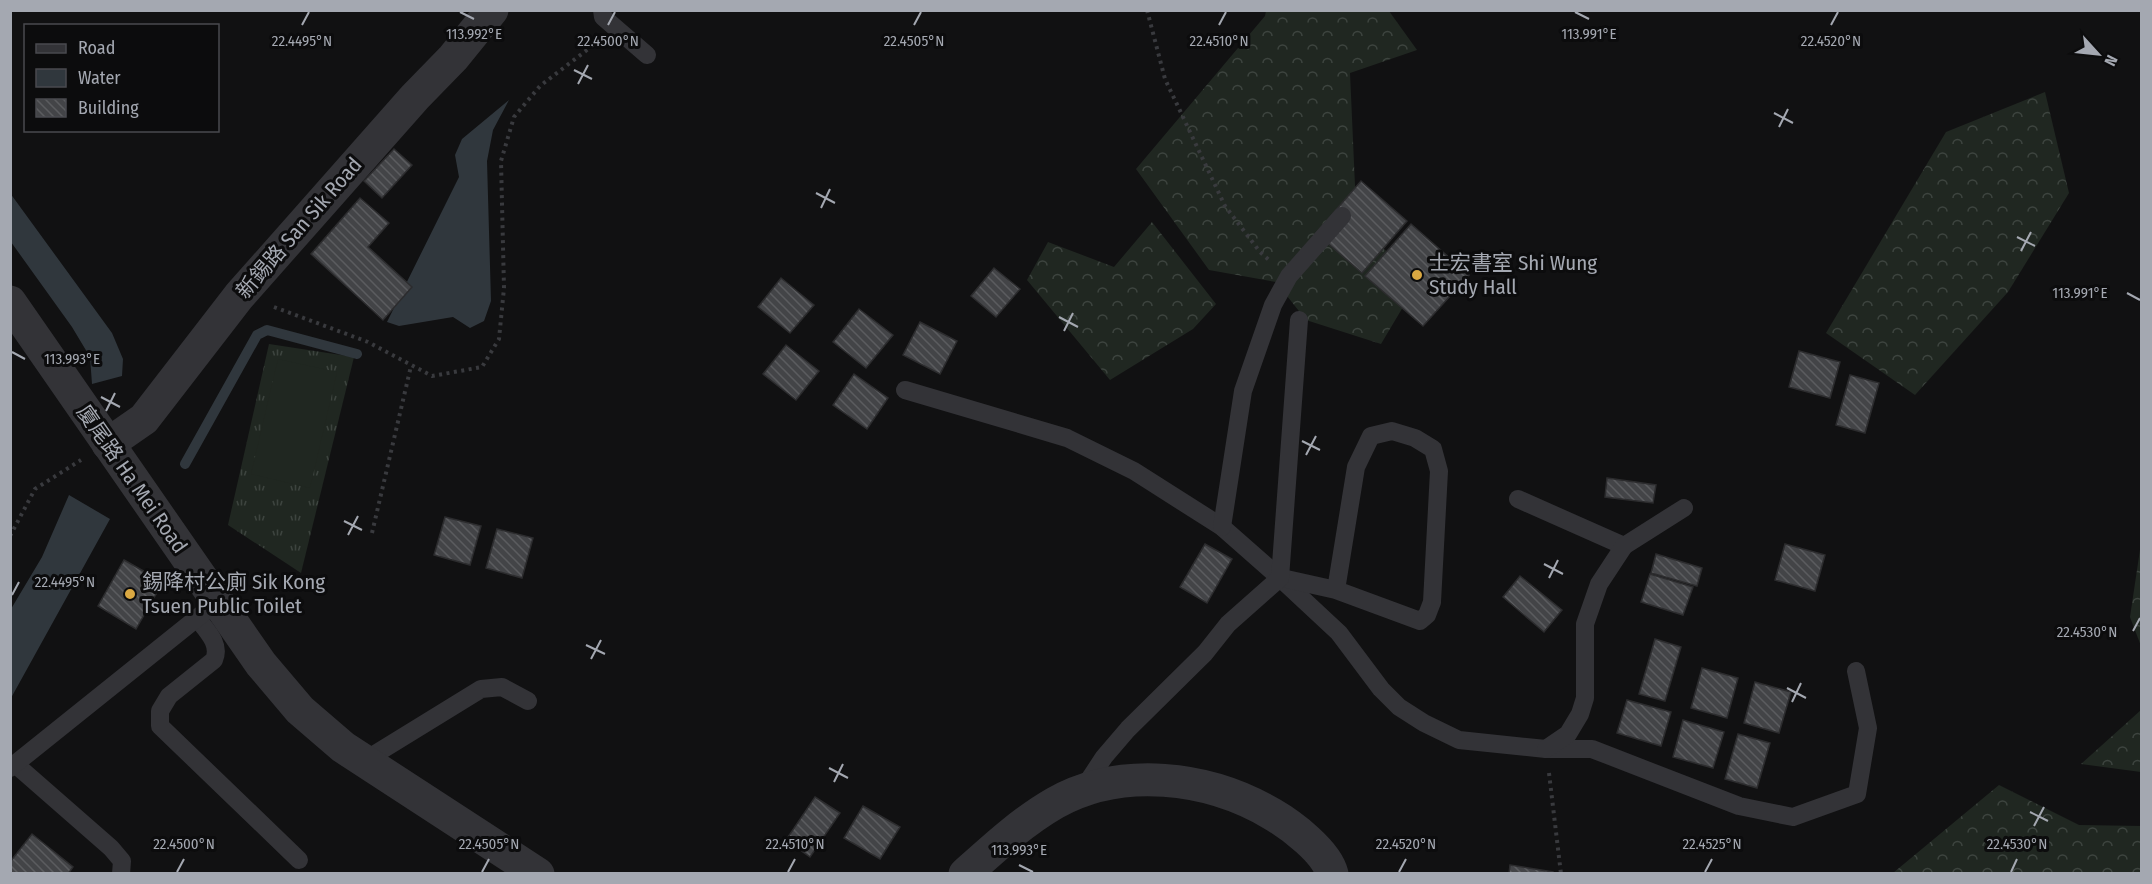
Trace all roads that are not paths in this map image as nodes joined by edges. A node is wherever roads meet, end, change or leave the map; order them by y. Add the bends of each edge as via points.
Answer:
1 (492, 10) edge
2 (602, 10) edge
3 (647, 55) dead end
4 (1342, 216) dead end
5 (10, 302) edge
6 (1299, 320) dead end
7 (905, 390) dead end
8 (108, 444) junction
9 (1518, 499) dead end
10 (1684, 508) dead end
11 (1222, 527) junction
12 (1624, 546) junction
13 (1280, 578) junction
14 (1336, 590) junction
15 (208, 610) junction
16 (1856, 671) dead end
17 (528, 701) dead end
18 (1546, 749) junction
19 (364, 761) junction
20 (13, 766) edge
21 (1082, 790) junction
22 (299, 860) dead end
23 (121, 873) edge
24 (538, 873) edge
25 (965, 873) edge
26 (1332, 873) edge

1 - 8 street, 新錫路 San Sik Road via 239,296 144,419
2 - 3 lane via 603,17
4 - 11 lane via 1289,276 1273,305 1243,391
5 - 8 street, 廈尾路 Ha Mei Road
6 - 13 lane
7 - 11 lane via 1067,438 1134,471
8 - 15 street, 廈尾路 Ha Mei Road
9 - 12 lane
10 - 12 lane
11 - 13 lane
12 - 18 lane via 1599,584 1585,624 1585,698 1580,714 1568,734
13 - 14 lane
13 - 18 lane via 1339,633 1381,689 1424,723 1459,740
13 - 21 lane via 1228,624 1205,653 1128,729
14 - 14 lane via 1420,621 1427,615 1432,602 1439,471 1433,449 1415,438 1392,430 1371,436 1356,467
15 - 19 street, 廈尾路 Ha Mei Road via 321,729
15 - 20 lane
15 - 22 lane via 217,652 214,660 169,696 160,711 160,726
16 - 18 lane via 1868,728 1857,794 1793,817 1739,806 1592,748
17 - 19 lane via 502,687 481,689
19 - 24 street, 廈尾路 Ha Mei Road
20 - 23 lane via 111,848 122,861
21 - 25 street via 1038,813
21 - 26 street via 1112,782 1166,781 1239,796 1299,833

